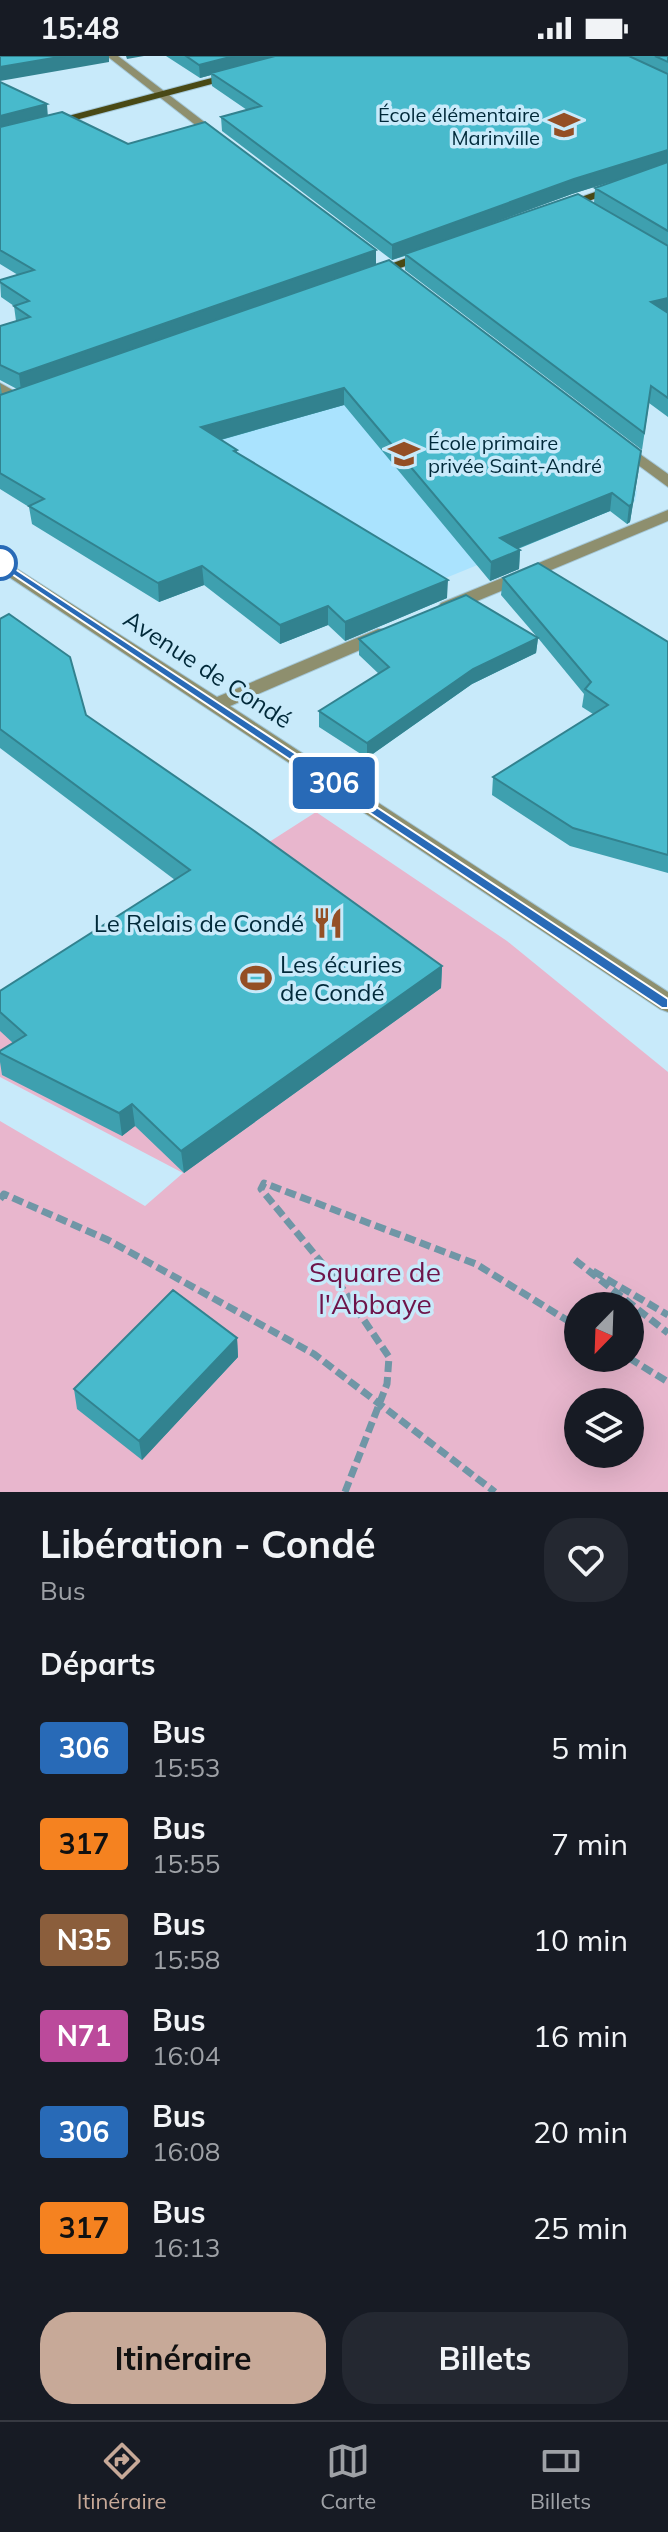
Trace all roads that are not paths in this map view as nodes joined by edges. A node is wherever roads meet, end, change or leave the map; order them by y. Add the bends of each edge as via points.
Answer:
1 (112, 56) edge
2 (248, 72) edge
3 (163, 94) junction
4 (0, 137) edge
5 (225, 143) edge
6 (668, 169) edge
7 (577, 200) junction
8 (549, 210) edge
9 (594, 211) edge
10 (438, 250) edge
11 (348, 282) edge
12 (0, 387) edge
13 (27, 397) joint
14 (0, 407) edge
15 (607, 435) edge
16 (668, 482) edge
17 (668, 515) edge
18 (0, 563) edge
19 (437, 611) edge
20 (408, 623) edge
21 (215, 705) junction
22 (668, 1003) edge

1 - 3 street
2 - 3 main road
3 - 4 main road
3 - 5 street
6 - 7 main road
7 - 8 main road
7 - 9 street
10 - 11 main road
12 - 13 street
13 - 14 main road
15 - 16 street
17 - 19 street
18 - 21 street, Avenue de Condé
20 - 21 street
21 - 22 street, Avenue de Condé

